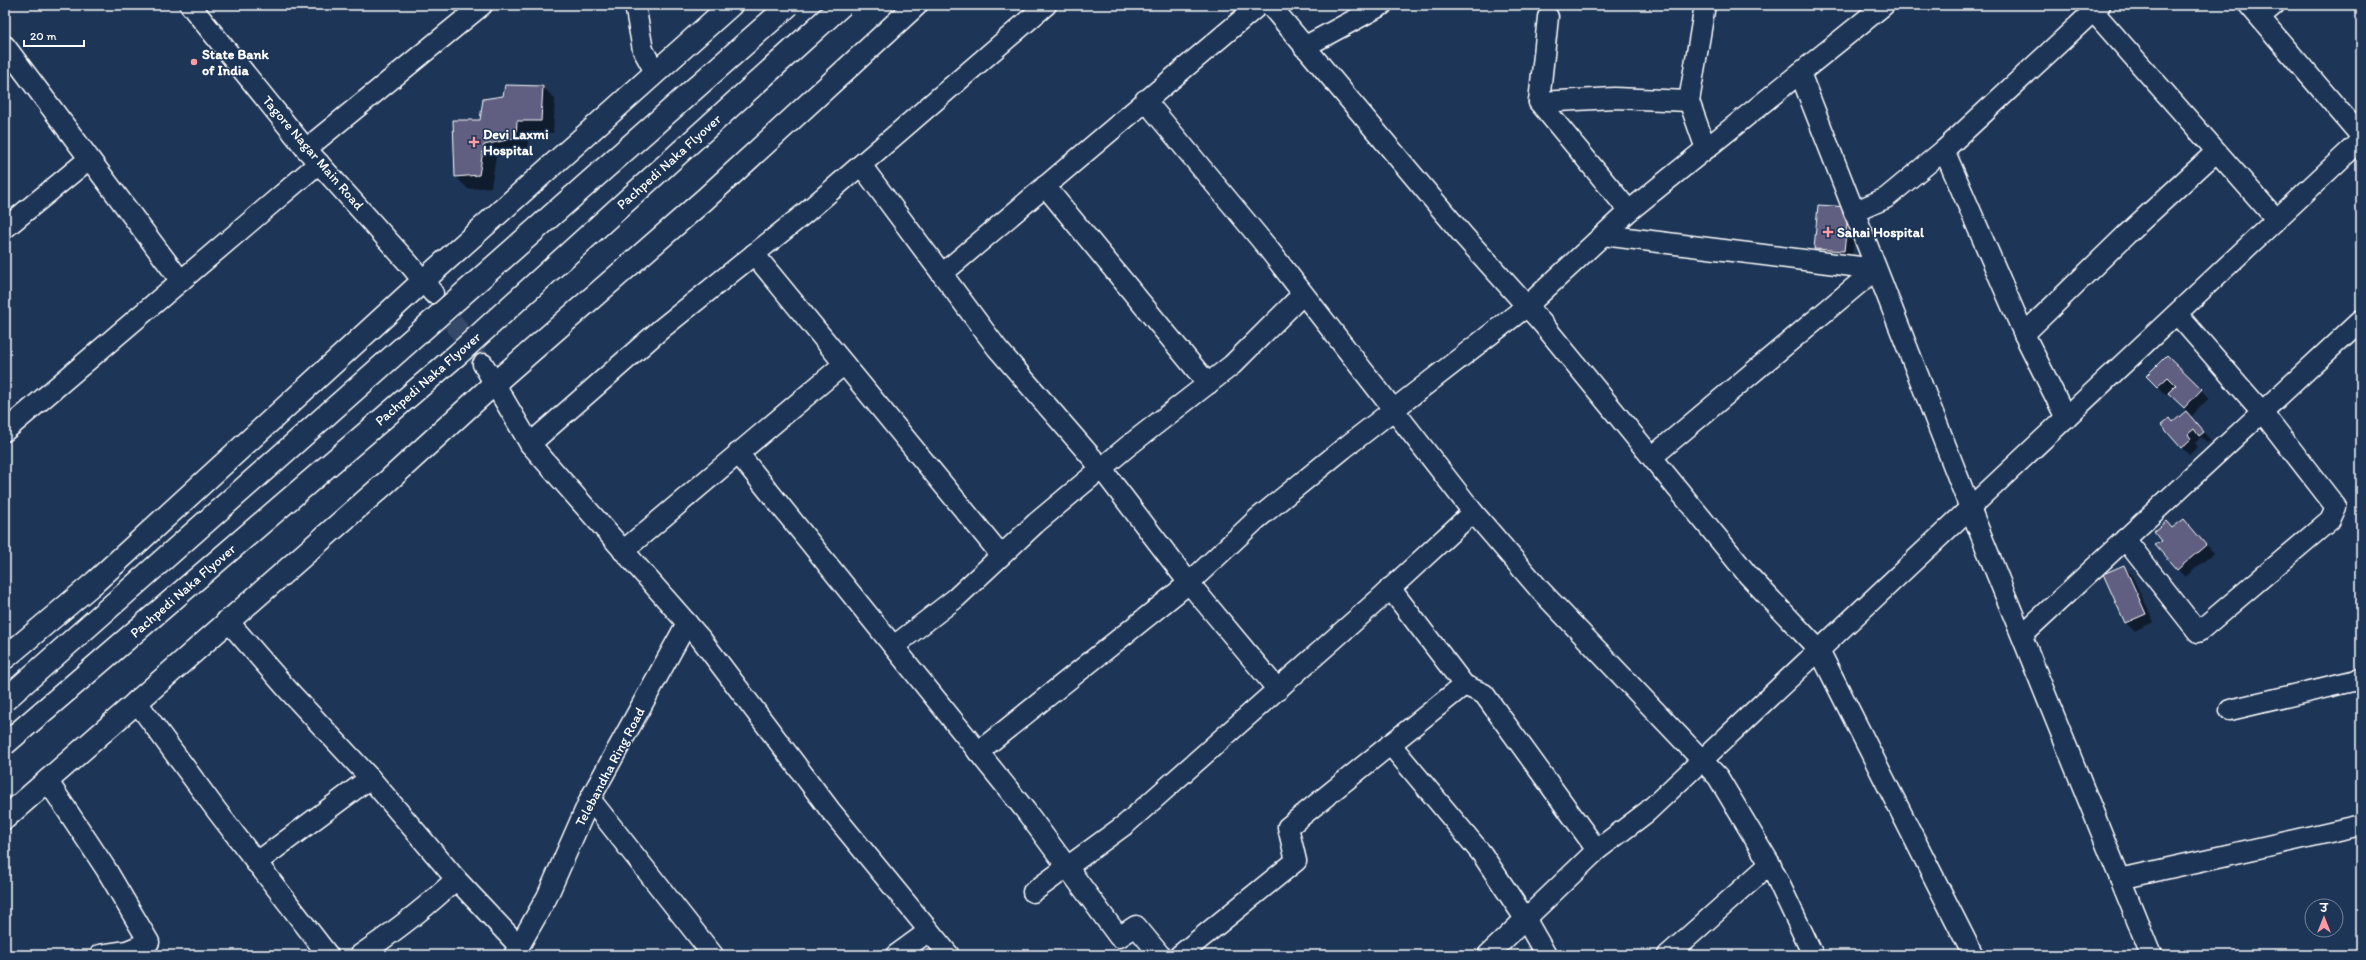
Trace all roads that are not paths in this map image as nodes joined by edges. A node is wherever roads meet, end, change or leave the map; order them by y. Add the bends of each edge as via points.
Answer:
1 (190, 5) edge
2 (482, 5) edge
3 (635, 5) edge
4 (731, 5) edge
5 (789, 5) edge
6 (842, 5) edge
7 (916, 5) edge
8 (1046, 5) edge
9 (1259, 5) edge
10 (1270, 5) edge
11 (1382, 5) edge
12 (1705, 5) edge
13 (1884, 5) edge
14 (2096, 8) edge
15 (2261, 9) edge
16 (1548, 17) dead end
17 (5, 46) edge
18 (1304, 47) junction
19 (655, 72) junction
20 (1800, 73) junction
21 (1144, 100) junction
22 (1689, 101) junction
23 (1538, 102) junction
24 (2361, 136) edge
25 (2361, 140) edge
26 (306, 148) junction
27 (1706, 148) junction
28 (1944, 150) junction
29 (2216, 152) junction
30 (89, 159) junction
31 (319, 163) junction
32 (861, 165) junction
33 (1045, 186) junction
34 (1629, 211) junction
35 (1854, 212) junction
36 (2277, 220) junction
37 (5, 228) edge
38 (1602, 235) junction
39 (754, 254) junction
40 (1876, 269) junction
41 (942, 274) junction
42 (181, 281) junction
43 (428, 287) junction
44 (1303, 294) junction
45 (1527, 306) junction
46 (2177, 314) junction
47 (2358, 329) edge
48 (2024, 334) junction
49 (483, 364) tunnel mouth
50 (844, 364) junction
51 (494, 383) junction
52 (1208, 384) junction
53 (1394, 410) junction
54 (2263, 413) junction
55 (2066, 418) junction
56 (5, 431) edge
57 (530, 444) junction
58 (738, 453) junction
59 (1652, 457) junction
60 (1101, 468) junction
61 (1970, 508) junction
62 (1473, 512) junction
63 (2125, 539) junction
64 (623, 551) junction
65 (1001, 555) junction
66 (1189, 584) junction
67 (1390, 588) junction
68 (227, 620) junction
69 (687, 623) junction
70 (2022, 635) junction
71 (894, 646) junction
72 (1819, 650) junction
73 (5, 658) edge
74 (2361, 679) edge
75 (1464, 684) junction
76 (1278, 690) junction
77 (5, 700) edge
78 (136, 701) junction
79 (2230, 710) dead end
80 (5, 744) edge
81 (1390, 744) junction
82 (978, 752) junction
83 (1701, 761) junction
84 (370, 778) junction
85 (47, 780) junction
86 (590, 799) junction
87 (5, 818) edge
88 (2361, 825) edge
89 (1597, 850) junction
90 (256, 863) junction
91 (1770, 864) junction
92 (1067, 867) junction
93 (456, 878) junction
94 (2120, 879) junction
95 (1032, 892) dead end
96 (1526, 920) junction
97 (929, 931) junction
98 (516, 951) edge
99 (1670, 954) edge
100 (100, 955) edge
101 (328, 955) edge
102 (360, 955) edge
103 (713, 955) edge
104 (896, 955) edge
105 (949, 955) edge
106 (1160, 955) edge
107 (1180, 955) edge
108 (1488, 955) edge
109 (1546, 955) edge
110 (1813, 955) edge
111 (1973, 955) edge
112 (2151, 955) edge

1 - 26 street, Tagore Nagar Main Road
2 - 26 street
3 - 19 street via 643,50
4 - 19 main road
5 - 77 main road, bridge
6 - 80 main road, Pachpedi Naka Flyover, bridge via 458,354
7 - 51 main road via 705,199
8 - 32 street
9 - 21 street
10 - 18 street
11 - 18 street
12 - 22 street
13 - 20 street
14 - 28 street
14 - 29 street
15 - 24 street
16 - 23 street
17 - 30 street
18 - 45 street via 1458,229
19 - 43 main road
20 - 27 street
20 - 35 street
21 - 33 street
21 - 44 street
22 - 23 street via 1614,98
22 - 27 street
23 - 34 street
25 - 36 street
26 - 31 street, Tagore Nagar Main Road
27 - 34 street
28 - 35 street via 1886,198
28 - 48 street
29 - 36 street
29 - 48 street
30 - 37 street
30 - 42 street
31 - 42 street
31 - 43 street, Tagore Nagar Main Road
32 - 39 street
32 - 41 street
33 - 41 street
33 - 52 street
34 - 38 street
35 - 40 street
36 - 46 street
38 - 40 street
38 - 45 street
39 - 50 street
39 - 57 street via 661,328
40 - 59 street
40 - 61 street
41 - 60 street via 997,348
42 - 56 street
43 - 73 main road via 95,582
44 - 52 street via 1232,365
44 - 53 street
45 - 53 street
45 - 59 street
46 - 54 street
46 - 55 street
47 - 54 street
48 - 55 street
49 - 51 street
50 - 58 street
50 - 65 street
51 - 57 street
51 - 68 main road via 389,480
52 - 60 street
53 - 62 street
53 - 66 street via 1257,519
54 - 63 street
54 - 63 street via 2336,507 2330,520 2198,632
55 - 61 street
57 - 64 street
58 - 64 street
58 - 71 street
59 - 72 street via 1748,575
60 - 65 street
60 - 66 street
61 - 70 street
61 - 72 street
62 - 67 street
62 - 83 street via 1541,592
63 - 70 street
64 - 69 street
65 - 71 street via 956,598
66 - 76 street
66 - 82 street
67 - 75 street
67 - 76 street
68 - 78 main road
68 - 84 street
69 - 86 street, Telebandha Ring Road
69 - 97 street via 830,810
70 - 94 street
71 - 82 street
72 - 83 street
72 - 111 street
74 - 79 street
75 - 81 street
75 - 89 street via 1484,694
76 - 92 street via 1126,824
78 - 85 main road
78 - 90 street
81 - 96 street via 1482,854
81 - 107 street via 1288,827 1296,861
82 - 92 street
83 - 89 street via 1647,812
83 - 91 street via 1718,777
84 - 90 street
84 - 93 street
85 - 87 main road
85 - 100 street via 106,868 150,942 127,952
86 - 98 street, Telebandha Ring Road via 547,897
86 - 103 street
88 - 94 street
89 - 96 street
90 - 101 street
91 - 99 street
91 - 110 street
92 - 95 street
92 - 106 street via 1119,937 1136,926
93 - 98 street
93 - 102 street via 409,919
94 - 112 street
96 - 108 street
96 - 109 street
97 - 104 street
97 - 105 street

